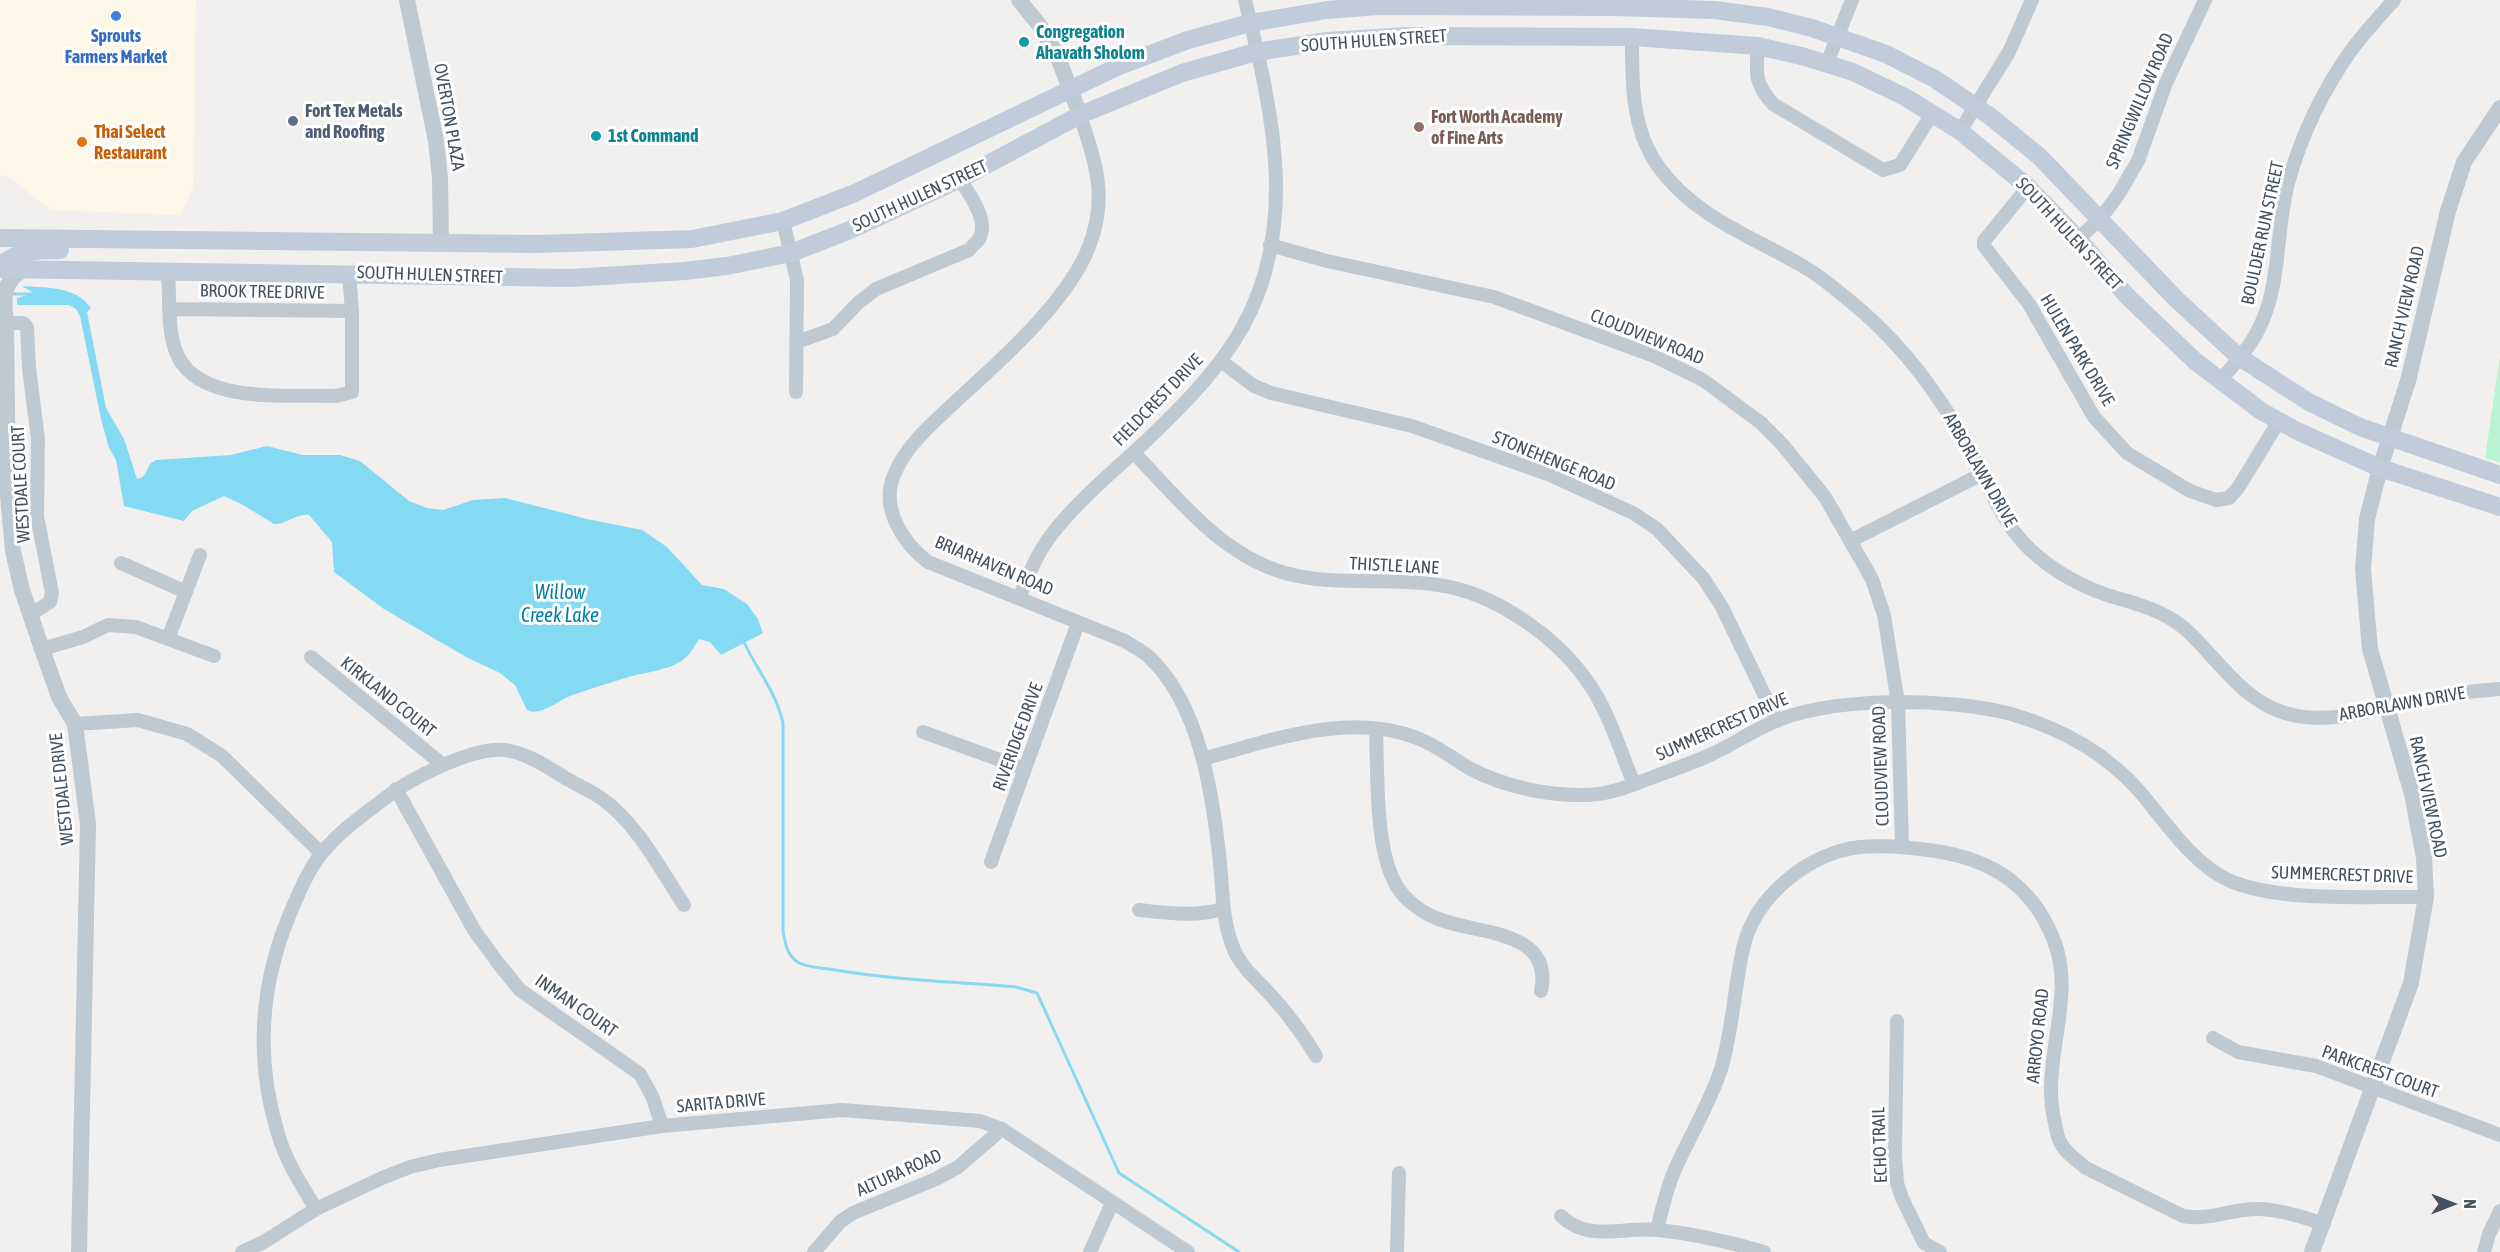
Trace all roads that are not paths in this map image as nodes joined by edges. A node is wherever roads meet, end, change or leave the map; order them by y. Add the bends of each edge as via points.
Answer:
1 (407, 0) edge
2 (1018, 0) edge
3 (1245, 0) edge
4 (1852, 0) edge
5 (2032, 0) edge
6 (2205, 0) edge
7 (2394, 0) edge
8 (1616, 3) edge
9 (1643, 4) edge
10 (1250, 23) junction
11 (1632, 37) junction
12 (1839, 37) junction
13 (1758, 46) junction
14 (1256, 52) junction
15 (1827, 63) junction
16 (1069, 90) junction
17 (1976, 106) junction
18 (2500, 108) edge
19 (1932, 114) junction
20 (1080, 115) junction
21 (1960, 131) junction
22 (960, 179) junction
23 (2028, 187) junction
24 (2100, 219) junction
25 (783, 220) junction
26 (2078, 239) junction
27 (441, 242) junction
28 (1270, 245) junction
29 (791, 253) junction
30 (7, 255) edge
31 (168, 271) junction
32 (349, 273) junction
33 (2, 296) edge
34 (171, 309) junction
35 (352, 311) junction
36 (6, 323) junction
37 (797, 342) junction
38 (2239, 357) junction
39 (1221, 361) junction
40 (2220, 381) junction
41 (796, 392) dead end
42 (2279, 421) junction
43 (2391, 439) junction
44 (1134, 453) junction
45 (2380, 468) junction
46 (1982, 474) junction
47 (2500, 475) edge
48 (2500, 507) edge
49 (4, 516) edge
50 (1850, 541) junction
51 (200, 555) dead end
52 (121, 563) dead end
53 (186, 592) junction
54 (1019, 598) junction
55 (30, 615) junction
56 (1078, 622) junction
57 (168, 639) junction
58 (42, 649) junction
59 (214, 656) dead end
60 (311, 657) dead end
61 (2500, 689) edge
62 (1898, 703) junction
63 (2387, 708) junction
64 (1777, 721) junction
65 (75, 724) junction
66 (1376, 730) junction
67 (923, 732) dead end
68 (1203, 759) junction
69 (443, 765) junction
70 (1025, 769) junction
71 (1634, 784) junction
72 (396, 789) junction
73 (1902, 846) junction
74 (321, 853) junction
75 (991, 862) dead end
76 (2426, 897) junction
77 (684, 905) dead end
78 (1223, 909) junction
79 (1139, 910) dead end
80 (1541, 991) dead end
81 (1897, 1021) dead end
82 (2213, 1038) dead end
83 (1316, 1056) dead end
84 (2371, 1088) junction
85 (662, 1126) junction
86 (1002, 1129) junction
87 (2500, 1135) edge
88 (1399, 1173) dead end
89 (1112, 1203) junction
90 (316, 1209) junction
91 (2500, 1211) edge
92 (1561, 1216) dead end
93 (2324, 1224) junction
94 (1657, 1230) junction
95 (1924, 1243) junction
96 (79, 1252) edge
97 (242, 1252) edge
98 (814, 1252) edge
99 (1090, 1252) edge
100 (1188, 1252) edge
101 (1397, 1252) edge
102 (1764, 1252) edge
103 (1912, 1252) edge
104 (1940, 1252) edge
105 (2312, 1252) edge
106 (2484, 1252) edge

1 - 27 street, OVERTON PLAZA via 439,160
2 - 16 street, BRIARHAVEN ROAD via 1057,55
3 - 10 street, FIELDCREST DRIVE
4 - 12 street
5 - 17 street via 2009,52
6 - 24 street, SPRINGWILLOW ROAD via 2166,83 2138,161
7 - 38 street, BOULDER RUN STREET via 2351,50 2306,130 2288,183 2273,288 2262,323
8 - 9 main road, SOUTH HULEN STREET
8 - 10 main road, SOUTH HULEN STREET via 1378,6
8 - 11 main road, ARBORLAWN DRIVE
9 - 11 main road, ARBORLAWN DRIVE
9 - 12 main road, SOUTH HULEN STREET via 1743,13
10 - 14 street, FIELDCREST DRIVE
10 - 16 main road, SOUTH HULEN STREET via 1144,56
11 - 13 main road, SOUTH HULEN STREET
11 - 14 main road, SOUTH HULEN STREET via 1383,37
11 - 46 street, ARBORLAWN DRIVE via 1632,80 1639,122 1650,154 1665,176 1702,211 1809,269 1877,325 1925,379
12 - 15 street
12 - 17 main road, SOUTH HULEN STREET via 1910,65
13 - 15 main road, SOUTH HULEN STREET
13 - 19 street via 1756,75 1760,91 1773,104 1883,170 1900,165
14 - 20 main road, SOUTH HULEN STREET via 1182,73
14 - 28 street, FIELDCREST DRIVE via 1277,167
15 - 19 main road, SOUTH HULEN STREET via 1895,92
16 - 20 street, BRIARHAVEN ROAD
16 - 25 main road, SOUTH HULEN STREET via 855,193
17 - 21 street
17 - 24 main road, SOUTH HULEN STREET via 2040,157
18 - 43 street, RANCH VIEW ROAD via 2464,162
19 - 21 main road, SOUTH HULEN STREET
20 - 22 main road, SOUTH HULEN STREET
20 - 54 street, BRIARHAVEN ROAD via 1099,181 1097,221 1082,264 1015,348 926,429 907,452 891,489 896,525 914,551 928,562
21 - 23 main road, SOUTH HULEN STREET
22 - 29 main road, SOUTH HULEN STREET
22 - 37 street via 978,208 982,224 980,238 969,250 876,289 833,329
23 - 26 main road, SOUTH HULEN STREET
23 - 42 street, HULEN PARK DRIVE via 1984,246 2029,304 2094,417 2127,453 2190,492 2216,500 2229,498
24 - 26 street, SPRINGWILLOW ROAD
24 - 38 main road, SOUTH HULEN STREET via 2176,299
25 - 27 main road, SOUTH HULEN STREET via 692,239 537,244
25 - 29 street
26 - 40 main road, SOUTH HULEN STREET via 2127,296
27 - 30 main road, SOUTH HULEN STREET via 120,239 95,249 32,250
28 - 39 street, FIELDCREST DRIVE via 1261,285 1244,325
28 - 50 street, CLOUDVIEW ROAD via 1494,297 1654,356 1703,380 1737,403 1782,444 1825,497
29 - 32 main road, SOUTH HULEN STREET via 685,271 570,278
29 - 37 street via 797,280
30 - 31 main road, SOUTH HULEN STREET
30 - 33 street, WESTDALE DRIVE via 11,278
31 - 32 main road, SOUTH HULEN STREET
31 - 34 street
32 - 35 street
33 - 36 street, WESTDALE DRIVE
34 - 35 street, BROOK TREE DRIVE
34 - 35 street via 175,350 193,375 211,386 239,393 336,396 352,392
36 - 49 street, WESTDALE DRIVE
36 - 55 street, WESTDALE COURT via 23,323 27,327 38,439 37,516 52,592 50,602
37 - 41 street
38 - 40 street, BOULDER RUN STREET
38 - 43 main road, SOUTH HULEN STREET via 2316,406
39 - 44 street, FIELDCREST DRIVE via 1177,412
39 - 64 street, STONEHENGE ROAD via 1254,386 1271,393 1412,426 1550,475 1633,513 1657,529 1704,579 1722,607
40 - 42 main road, SOUTH HULEN STREET
42 - 45 main road, SOUTH HULEN STREET
43 - 45 street, RANCH VIEW ROAD
43 - 47 main road, SOUTH HULEN STREET
44 - 54 street, FIELDCREST DRIVE via 1051,534
44 - 71 street, THISTLE LANE via 1204,526 1244,555 1283,572 1328,581 1437,585 1462,590 1522,619 1555,644 1588,682
45 - 48 main road, SOUTH HULEN STREET
45 - 63 street, RANCH VIEW ROAD via 2367,519 2363,570 2370,649
46 - 50 street
46 - 63 street, ARBORLAWN DRIVE via 2019,539 2040,558 2075,582 2145,605 2176,623 2268,707 2322,718
49 - 55 street, WESTDALE DRIVE
50 - 62 street, CLOUDVIEW ROAD via 1872,579 1884,615
51 - 53 street
52 - 53 street
53 - 57 street
54 - 56 street, BRIARHAVEN ROAD
55 - 58 street, WESTDALE DRIVE
56 - 68 street, BRIARHAVEN ROAD via 1125,641 1147,656 1183,705
56 - 70 street, RIVERIDGE DRIVE
57 - 58 street via 136,627 108,626
57 - 59 street
58 - 65 street, WESTDALE DRIVE via 59,697
60 - 69 street, KIRKLAND COURT
61 - 63 street, ARBORLAWN DRIVE via 2428,698
62 - 64 street, SUMMERCREST DRIVE via 1804,711
62 - 73 street, CLOUDVIEW ROAD
62 - 76 street, SUMMERCREST DRIVE via 1984,708 2062,732 2083,743 2136,787 2210,870 2229,880 2264,891
63 - 76 street, RANCH VIEW ROAD via 2412,794 2424,858
64 - 71 street, SUMMERCREST DRIVE via 1710,755
65 - 74 street via 138,720 187,734 222,756
65 - 96 street, WESTDALE DRIVE via 88,824
66 - 68 street, SUMMERCREST DRIVE via 1309,732
66 - 71 street, SUMMERCREST DRIVE via 1418,738 1470,768 1535,790 1583,796
66 - 80 street via 1382,849 1401,892 1436,918 1517,940 1530,948 1543,969
67 - 70 street
68 - 78 street, BRIARHAVEN ROAD via 1216,825
69 - 72 street
69 - 77 street via 484,751 505,750 547,766 602,799 624,819
70 - 75 street, RIVERIDGE DRIVE
72 - 74 street
72 - 85 street, INMAN COURT via 474,930 498,963 520,990 640,1074
73 - 93 street, ARROYO ROAD via 1981,861 2008,877 2041,916 2054,939 2062,979 2050,1106 2060,1142 2073,1158 2183,1216 2198,1219 2257,1209
73 - 94 street, ARROYO ROAD via 1858,847 1831,855 1796,874 1761,906 1743,947 1733,1020 1717,1082 1676,1167
74 - 90 street via 296,899 270,967 263,1034 263,1067 279,1138
76 - 84 street, RANCH VIEW ROAD via 2411,983
78 - 79 street via 1187,914
78 - 83 street, BRIARHAVEN ROAD via 1235,953 1297,1024
81 - 95 street, ECHO TRAIL via 1897,1183
82 - 84 street, PARKCREST COURT via 2238,1052 2316,1066
84 - 87 street, PARKCREST COURT
84 - 93 street, RANCH VIEW ROAD
85 - 86 street, SARITA DRIVE via 842,1110 980,1121
85 - 90 street, SARITA DRIVE via 420,1165
86 - 89 street, SARITA DRIVE
86 - 98 street, ALTURA ROAD via 958,1167 853,1213
88 - 101 street
89 - 99 street
89 - 100 street, SARITA DRIVE
90 - 97 street, SARITA DRIVE
91 - 106 street
92 - 94 street via 1570,1225 1593,1232
93 - 105 street, RANCH VIEW ROAD
94 - 102 street
95 - 103 street
95 - 104 street

